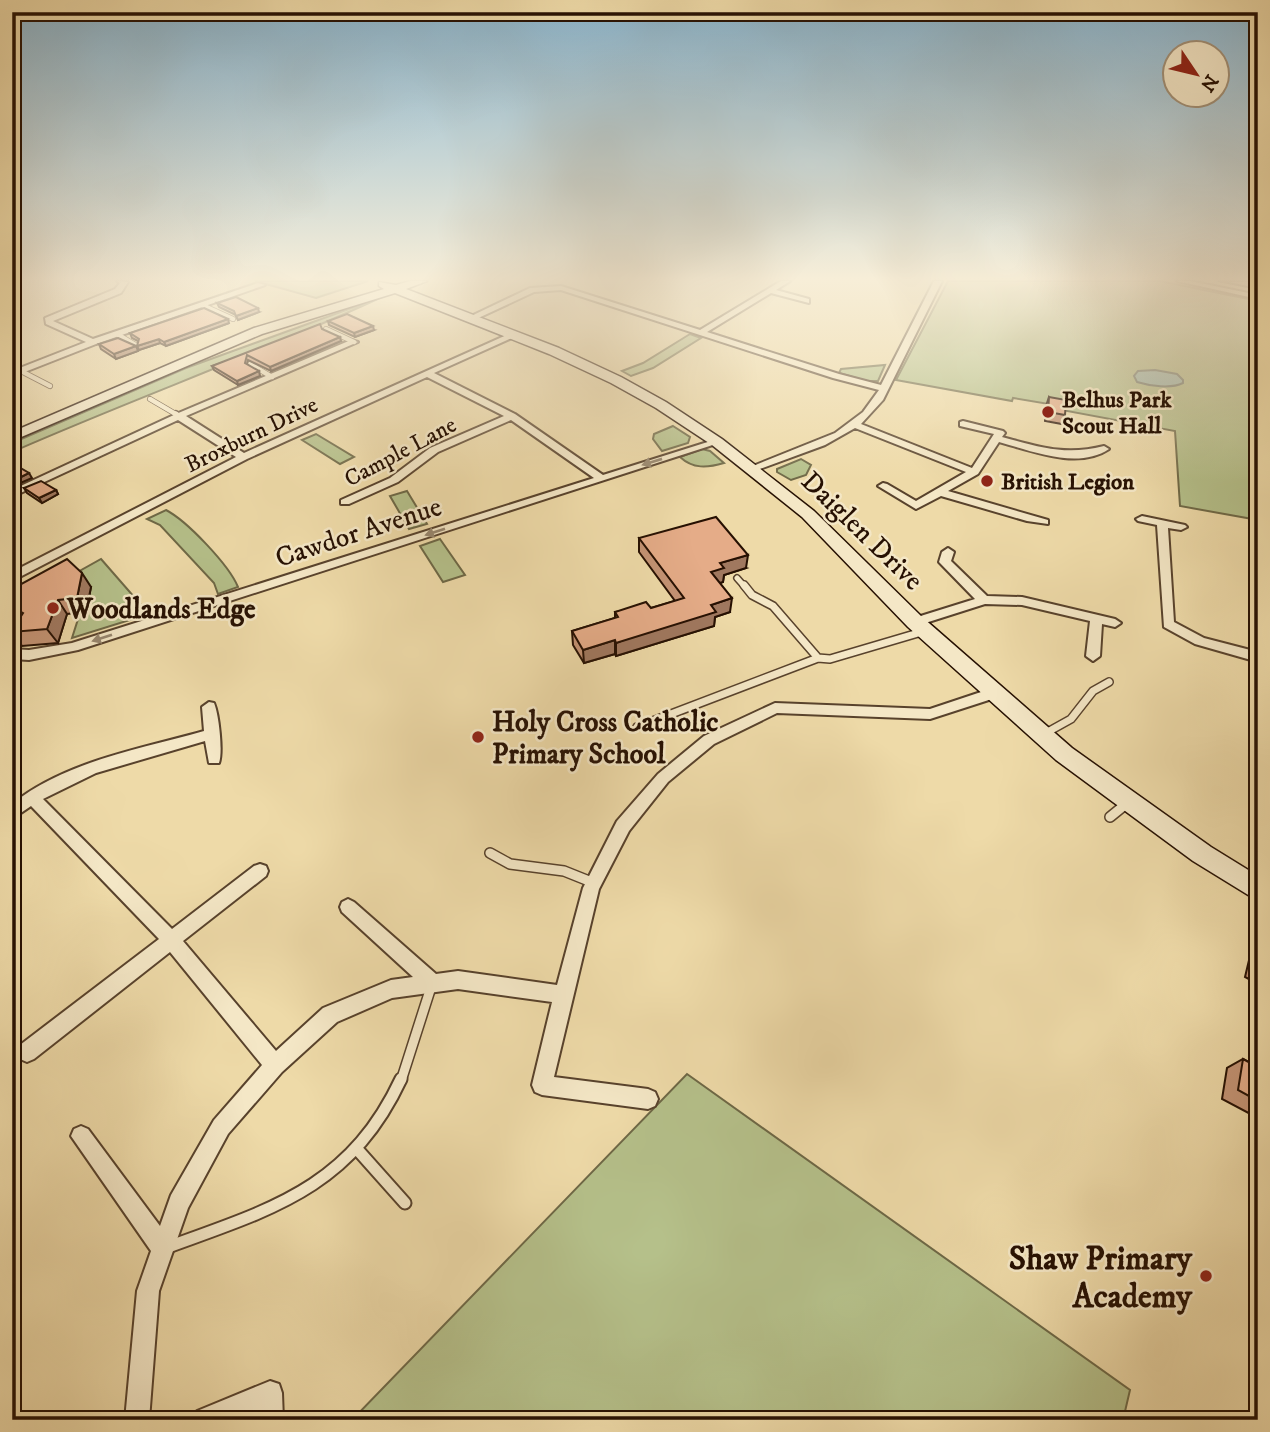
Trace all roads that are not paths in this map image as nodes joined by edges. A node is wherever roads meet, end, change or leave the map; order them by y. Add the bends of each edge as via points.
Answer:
1 (78, 348) edge
2 (219, 348) edge
3 (340, 348) edge
4 (482, 348) edge
5 (541, 348) edge
6 (750, 348) edge
7 (904, 348) edge
8 (250, 364) edge
9 (17, 372) edge
10 (426, 373) junction
11 (272, 377) junction
12 (50, 386) dead end
13 (883, 388) junction
14 (150, 399) dead end
15 (178, 416) junction
16 (512, 416) junction
17 (963, 424) dead end
18 (855, 425) junction
19 (12, 437) edge
20 (996, 438) junction
21 (717, 442) junction
22 (1104, 449) dead end
23 (243, 457) junction
24 (753, 468) junction
25 (974, 472) junction
26 (601, 478) junction
27 (883, 486) dead end
28 (939, 492) junction
29 (12, 494) edge
30 (345, 502) dead end
31 (1142, 519) dead end
32 (1044, 522) dead end
33 (1162, 523) junction
34 (1181, 527) dead end
35 (948, 552) dead end
36 (12, 578) edge
37 (737, 578) dead end
38 (984, 600) junction
39 (1096, 619) junction
40 (1115, 623) dead end
41 (920, 627) junction
42 (12, 654) edge
43 (1093, 656) dead end
44 (1258, 657) edge
45 (818, 658) junction
46 (1109, 681) dead end
47 (993, 693) junction
48 (209, 707) dead end
49 (637, 727) dead end
50 (212, 734) junction
51 (1042, 735) junction
52 (214, 759) dead end
53 (32, 797) junction
54 (1129, 801) junction
55 (12, 813) edge
56 (1110, 817) dead end
57 (490, 853) dead end
58 (260, 871) dead end
59 (594, 883) junction
60 (1258, 890) edge
61 (348, 907) dead end
62 (170, 939) junction
63 (433, 983) junction
64 (563, 995) junction
65 (27, 1052) dead end
66 (275, 1065) junction
67 (648, 1099) dead end
68 (81, 1136) dead end
69 (356, 1148) junction
70 (405, 1203) dead end
71 (163, 1249) junction
72 (137, 1420) edge
73 (206, 1420) edge
74 (271, 1420) edge

1 - 9 street
2 - 19 street
3 - 11 street
4 - 10 street, Broxburn Drive
5 - 21 street, Daiglen Drive via 616,380
6 - 13 street
7 - 13 street
8 - 11 lane
9 - 12 lane
10 - 16 street, Cample Lane
10 - 23 street, Broxburn Drive
11 - 15 street
13 - 18 street via 872,409
14 - 15 lane
15 - 23 street
15 - 29 street
16 - 26 street, Cample Lane
16 - 30 street, Cample Lane via 434,450 394,480
17 - 20 street via 1000,433
18 - 24 street via 829,440
18 - 25 street
20 - 22 street via 1071,457
20 - 25 street
21 - 24 street, Daiglen Drive
21 -> 26 street, Cawdor Avenue
23 - 36 street, Broxburn Drive
24 - 41 street, Daiglen Drive via 808,514
25 - 28 street
26 -> 42 street, Cawdor Avenue via 73,647
27 - 28 street via 916,506
28 - 32 street
31 - 33 street
33 - 34 street
33 - 44 street via 1168,624 1208,645
35 - 38 street via 945,562
37 - 45 lane via 752,596 774,606
38 - 39 street via 1022,601
38 - 41 street
39 - 40 street
39 - 43 street
41 - 45 lane via 830,659
41 - 47 street, Daiglen Drive
45 - 49 lane
46 - 51 lane via 1090,690 1077,713
47 - 51 street, Daiglen Drive
47 - 59 street via 930,714 775,708 709,740 663,778 622,826
48 - 50 street
50 - 52 street
50 - 53 street via 92,768
51 - 54 street, Daiglen Drive
53 - 55 street
53 - 62 street
54 - 56 lane
54 - 60 street, Daiglen Drive
57 - 59 lane via 510,864 564,871
58 - 62 street
59 - 64 street
61 - 63 street
62 - 65 street
62 - 66 street
63 - 64 street via 458,980
63 - 66 street via 391,989 330,1015
63 - 69 lane via 402,1077 383,1114
64 - 67 street via 542,1085
66 - 71 street via 221,1127 178,1203
68 - 71 street
69 - 70 lane
69 - 71 lane via 320,1180 280,1206
71 - 72 street via 148,1291
73 - 74 street via 270,1393

